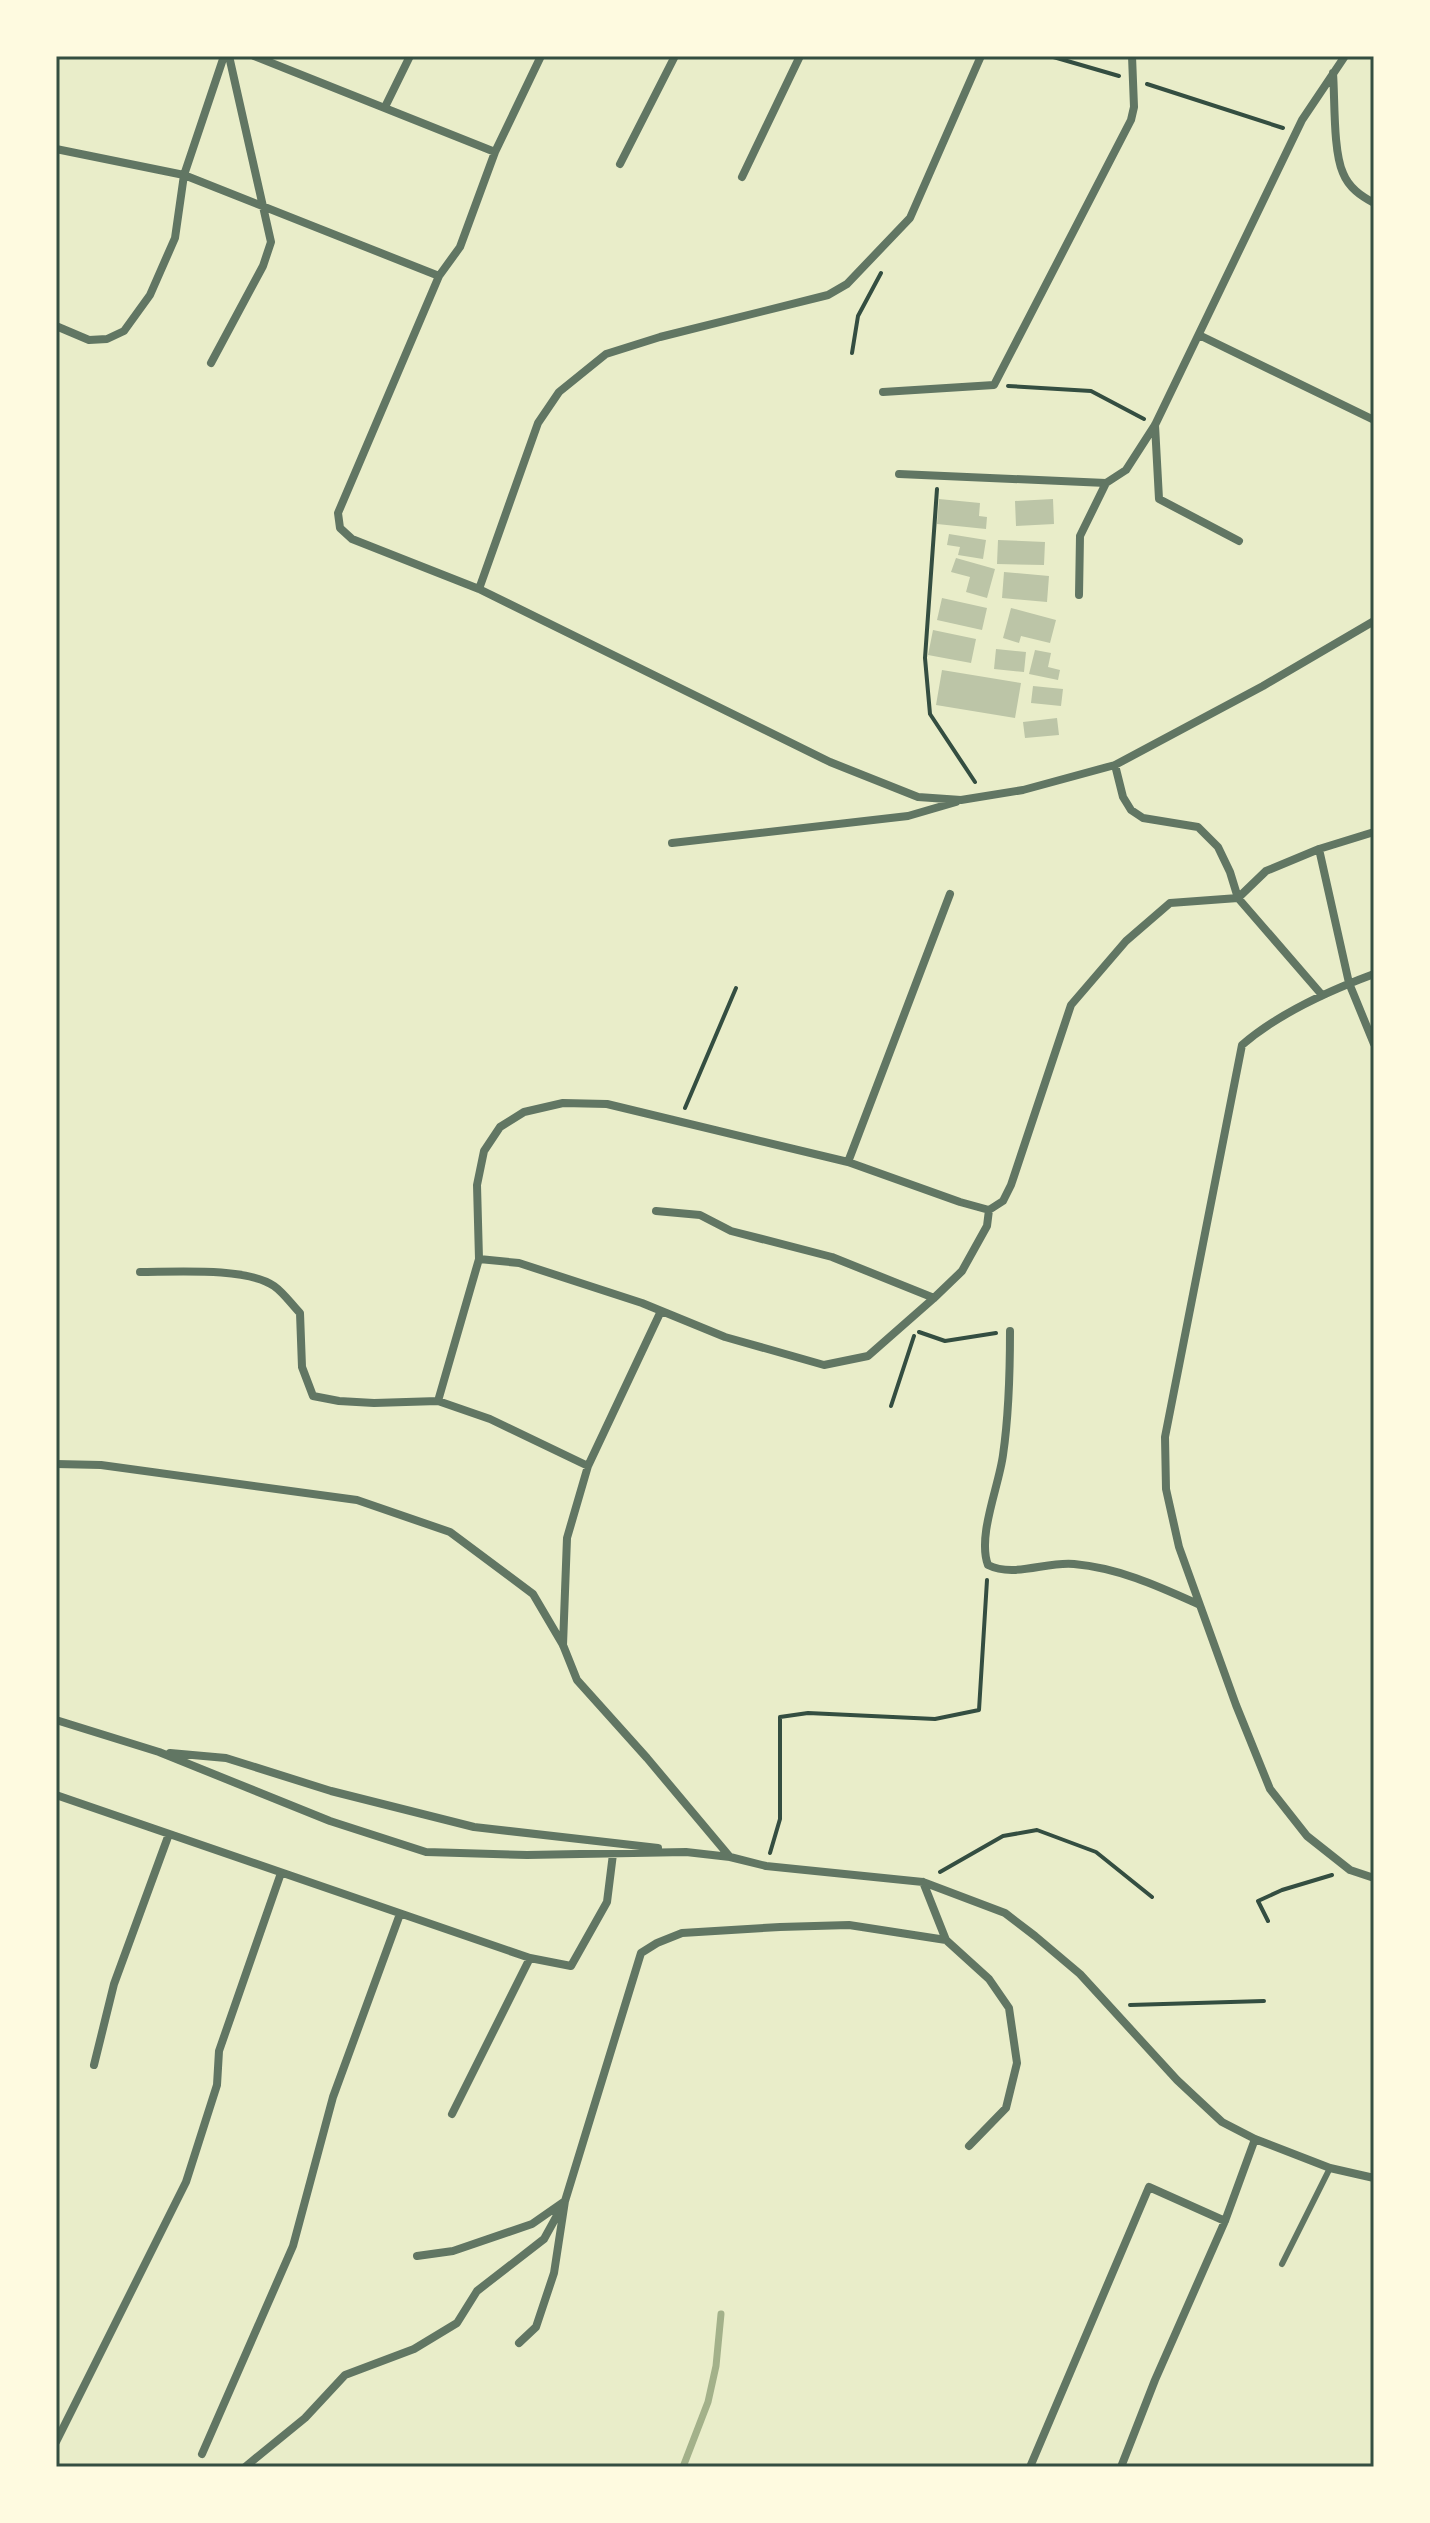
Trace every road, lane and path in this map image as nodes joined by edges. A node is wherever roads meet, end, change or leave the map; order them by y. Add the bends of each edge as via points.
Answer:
1 (226, 56) edge
2 (254, 56) edge
3 (410, 56) edge
4 (541, 56) edge
5 (675, 56) edge
6 (800, 56) edge
7 (981, 56) edge
8 (1050, 56) edge
9 (1132, 56) edge
10 (1345, 56) edge
11 (277, 60) edge
12 (1333, 72) junction
13 (1133, 79) junction
14 (385, 107) junction
15 (1297, 133) junction
16 (56, 149) edge
17 (495, 152) junction
18 (620, 164) dead end
19 (184, 175) junction
20 (742, 177) dead end
21 (1374, 203) edge
22 (265, 208) junction
23 (888, 260) dead end
24 (439, 276) junction
25 (56, 326) edge
26 (1199, 335) junction
27 (852, 353) dead end
28 (211, 363) dead end
29 (994, 385) junction
30 (883, 392) dead end
31 (1374, 420) edge
32 (1155, 425) junction
33 (899, 474) dead end
34 (938, 474) junction
35 (1106, 483) junction
36 (1239, 541) dead end
37 (479, 589) junction
38 (1079, 595) dead end
39 (1374, 621) edge
40 (1115, 765) junction
41 (984, 797) junction
42 (961, 800) junction
43 (1374, 832) edge
44 (672, 843) dead end
45 (1319, 849) junction
46 (950, 894) dead end
47 (1238, 898) junction
48 (1374, 974) edge
49 (1349, 983) junction
50 (736, 988) dead end
51 (1322, 995) junction
52 (1374, 1044) edge
53 (680, 1121) junction
54 (848, 1162) junction
55 (989, 1210) junction
56 (656, 1211) dead end
57 (479, 1259) junction
58 (140, 1272) dead end
59 (934, 1298) junction
60 (661, 1311) junction
61 (916, 1331) junction
62 (1010, 1331) joint
63 (438, 1401) junction
64 (891, 1406) dead end
65 (56, 1464) edge
66 (588, 1466) junction
67 (988, 1565) junction
68 (1198, 1604) junction
69 (563, 1645) junction
70 (56, 1720) edge
71 (159, 1752) junction
72 (57, 1798) edge
73 (169, 1834) junction
74 (686, 1852) junction
75 (613, 1854) junction
76 (730, 1857) junction
77 (766, 1866) junction
78 (1350, 1870) junction
79 (281, 1873) junction
80 (1374, 1878) edge
81 (923, 1882) junction
82 (1152, 1897) dead end
83 (400, 1914) junction
84 (1268, 1921) dead end
85 (946, 1940) junction
86 (530, 1958) junction
87 (1264, 2001) dead end
88 (1108, 2006) junction
89 (94, 2065) dead end
90 (452, 2114) dead end
91 (1255, 2139) junction
92 (969, 2146) dead end
93 (1330, 2168) junction
94 (1374, 2178) edge
95 (565, 2201) junction
96 (1225, 2221) junction
97 (417, 2256) dead end
98 (1282, 2264) dead end
99 (519, 2343) dead end
100 (56, 2442) edge
101 (202, 2454) dead end
102 (245, 2467) edge
103 (1030, 2467) edge
104 (1121, 2467) edge

1 - 19 street
1 - 22 street
2 - 11 street
3 - 14 street
4 - 17 street
5 - 18 street
6 - 20 street
7 - 37 street via 910,218 847,284 828,295 606,354 559,392 538,423
8 - 13 path
9 - 13 street
10 - 12 street
11 - 14 street
12 - 15 street
12 - 21 street via 1343,173 1357,194
13 - 15 path
13 - 29 street via 1131,120
14 - 17 street
15 - 26 street
16 - 19 street
17 - 24 street via 460,247
19 - 22 street
19 - 25 street via 175,238 150,295 124,331 89,340
22 - 24 street
22 - 28 street via 271,242 263,266
23 - 27 path via 858,316
24 - 37 street via 338,513 340,528 352,539
26 - 31 street
26 - 32 street
29 - 30 street
29 - 32 path via 1091,391
32 - 35 street via 1126,470
32 - 36 street via 1159,499
33 - 34 street
34 - 35 street
34 - 41 path via 925,658 930,714
35 - 38 street via 1080,536
37 - 42 street via 830,762 918,797
39 - 40 street
40 - 41 street
40 - 47 street via 1131,810 1143,818 1198,827 1218,847
41 - 42 street
42 - 44 street via 908,816
43 - 45 street
45 - 47 street via 1266,871
45 - 49 street
46 - 54 street
47 - 51 street
47 - 55 street via 1170,903 1126,941 1071,1005 1011,1185 1003,1201
48 - 49 street
49 - 51 street
49 - 52 street
50 - 53 path
51 - 68 street via 1242,1045 1234,1080 1165,1437 1166,1489
53 - 54 street
53 - 57 street via 607,1104 563,1103 524,1112 500,1127 484,1151 477,1185
54 - 55 street
55 - 59 street via 987,1226 962,1271
56 - 59 street via 700,1215 731,1231 832,1257
57 - 60 street via 519,1263
57 - 63 street
58 - 63 street via 241,1275 273,1285 300,1313 302,1367 313,1396 374,1403
59 - 60 street via 868,1356 824,1365 725,1337
59 - 61 path
60 - 66 street
61 - 62 path via 945,1341
61 - 64 path
62 - 67 street via 1009,1403 988,1528
63 - 66 street via 490,1419
65 - 69 street via 101,1465 357,1500 450,1532 533,1594
66 - 69 street via 567,1538
67 - 68 street via 1003,1570 1072,1563 1114,1570
67 - 77 path via 979,1710 935,1719 808,1713 780,1717 780,1819
68 - 78 street via 1270,1789 1307,1836
69 - 76 street via 577,1680
70 - 71 street
71 - 74 street via 226,1758 474,1827
71 - 75 street via 330,1821 426,1852
72 - 73 street
73 - 79 street
73 - 89 street via 114,1984
74 - 75 street
74 - 76 street
75 - 86 street via 607,1902 571,1966
76 - 77 street
77 - 81 street
78 - 80 street
78 - 84 path via 1258,1901
79 - 83 street
79 - 100 street via 219,2051 217,2085 186,2182
81 - 82 path via 1003,1836 1037,1830 1096,1852
81 - 85 street
81 - 88 street via 1005,1913 1080,1974
83 - 86 street
83 - 101 street via 333,2097 293,2246
85 - 92 street via 989,1979 1009,2008 1017,2063 1006,2108
85 - 95 street via 849,1925 780,1927 682,1933 641,1953
86 - 90 street
87 - 88 path
88 - 91 street via 1222,2122
91 - 93 street
91 - 96 street
93 - 94 street
93 - 98 lane
95 - 97 street via 532,2224 453,2251
95 - 99 street via 554,2273 536,2327
95 - 102 street via 544,2239 477,2291 457,2323 414,2349 345,2375 305,2418
96 - 103 street via 1149,2187
96 - 104 street

